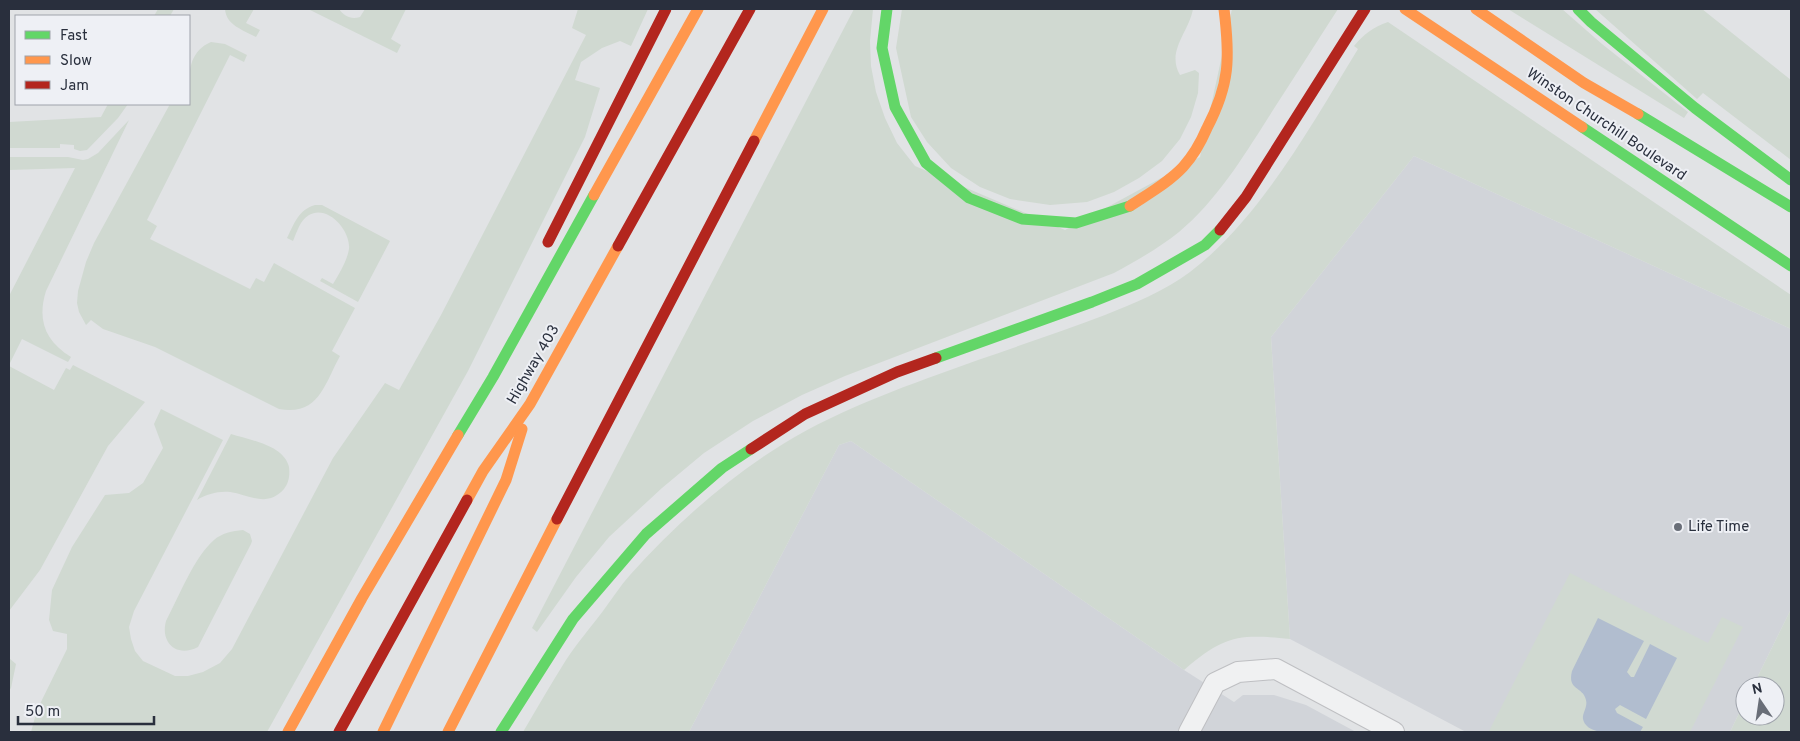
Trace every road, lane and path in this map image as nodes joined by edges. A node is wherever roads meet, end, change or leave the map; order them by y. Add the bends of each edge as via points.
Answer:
1 (666, 9) edge
2 (698, 9) edge
3 (750, 9) edge
4 (823, 9) edge
5 (887, 9) edge
6 (1224, 9) edge
7 (1365, 9) edge
8 (1405, 9) edge
9 (1476, 9) edge
10 (1578, 9) edge
11 (1791, 180) edge
12 (1791, 207) edge
13 (541, 256) dead end
14 (1791, 266) edge
15 (522, 300) dead end
16 (493, 378) junction
17 (530, 404) junction
18 (288, 732) edge
19 (339, 732) edge
20 (383, 732) edge
21 (448, 732) edge
22 (501, 732) edge
23 (1189, 732) edge
24 (1394, 732) edge

1 - 13 main road
2 - 16 main road
3 - 17 main road, Highway 403
4 - 21 main road
5 - 6 main road via 882,48 895,107 926,163 969,198 1022,219 1076,223 1128,207 1166,182 1183,167 1199,145 1219,105 1228,64
7 - 22 main road via 1246,197 1205,245 1136,284 897,372 805,414 722,468 646,534 572,619
8 - 14 main road, Winston Churchill Boulevard
9 - 12 main road, Winston Churchill Boulevard via 1584,83
10 - 11 main road via 1695,108
15 - 16 main road
16 - 18 main road via 333,648
17 - 19 main road, Highway 403 via 483,471
17 - 20 main road via 506,480
23 - 24 street via 1215,683 1238,672 1276,669

